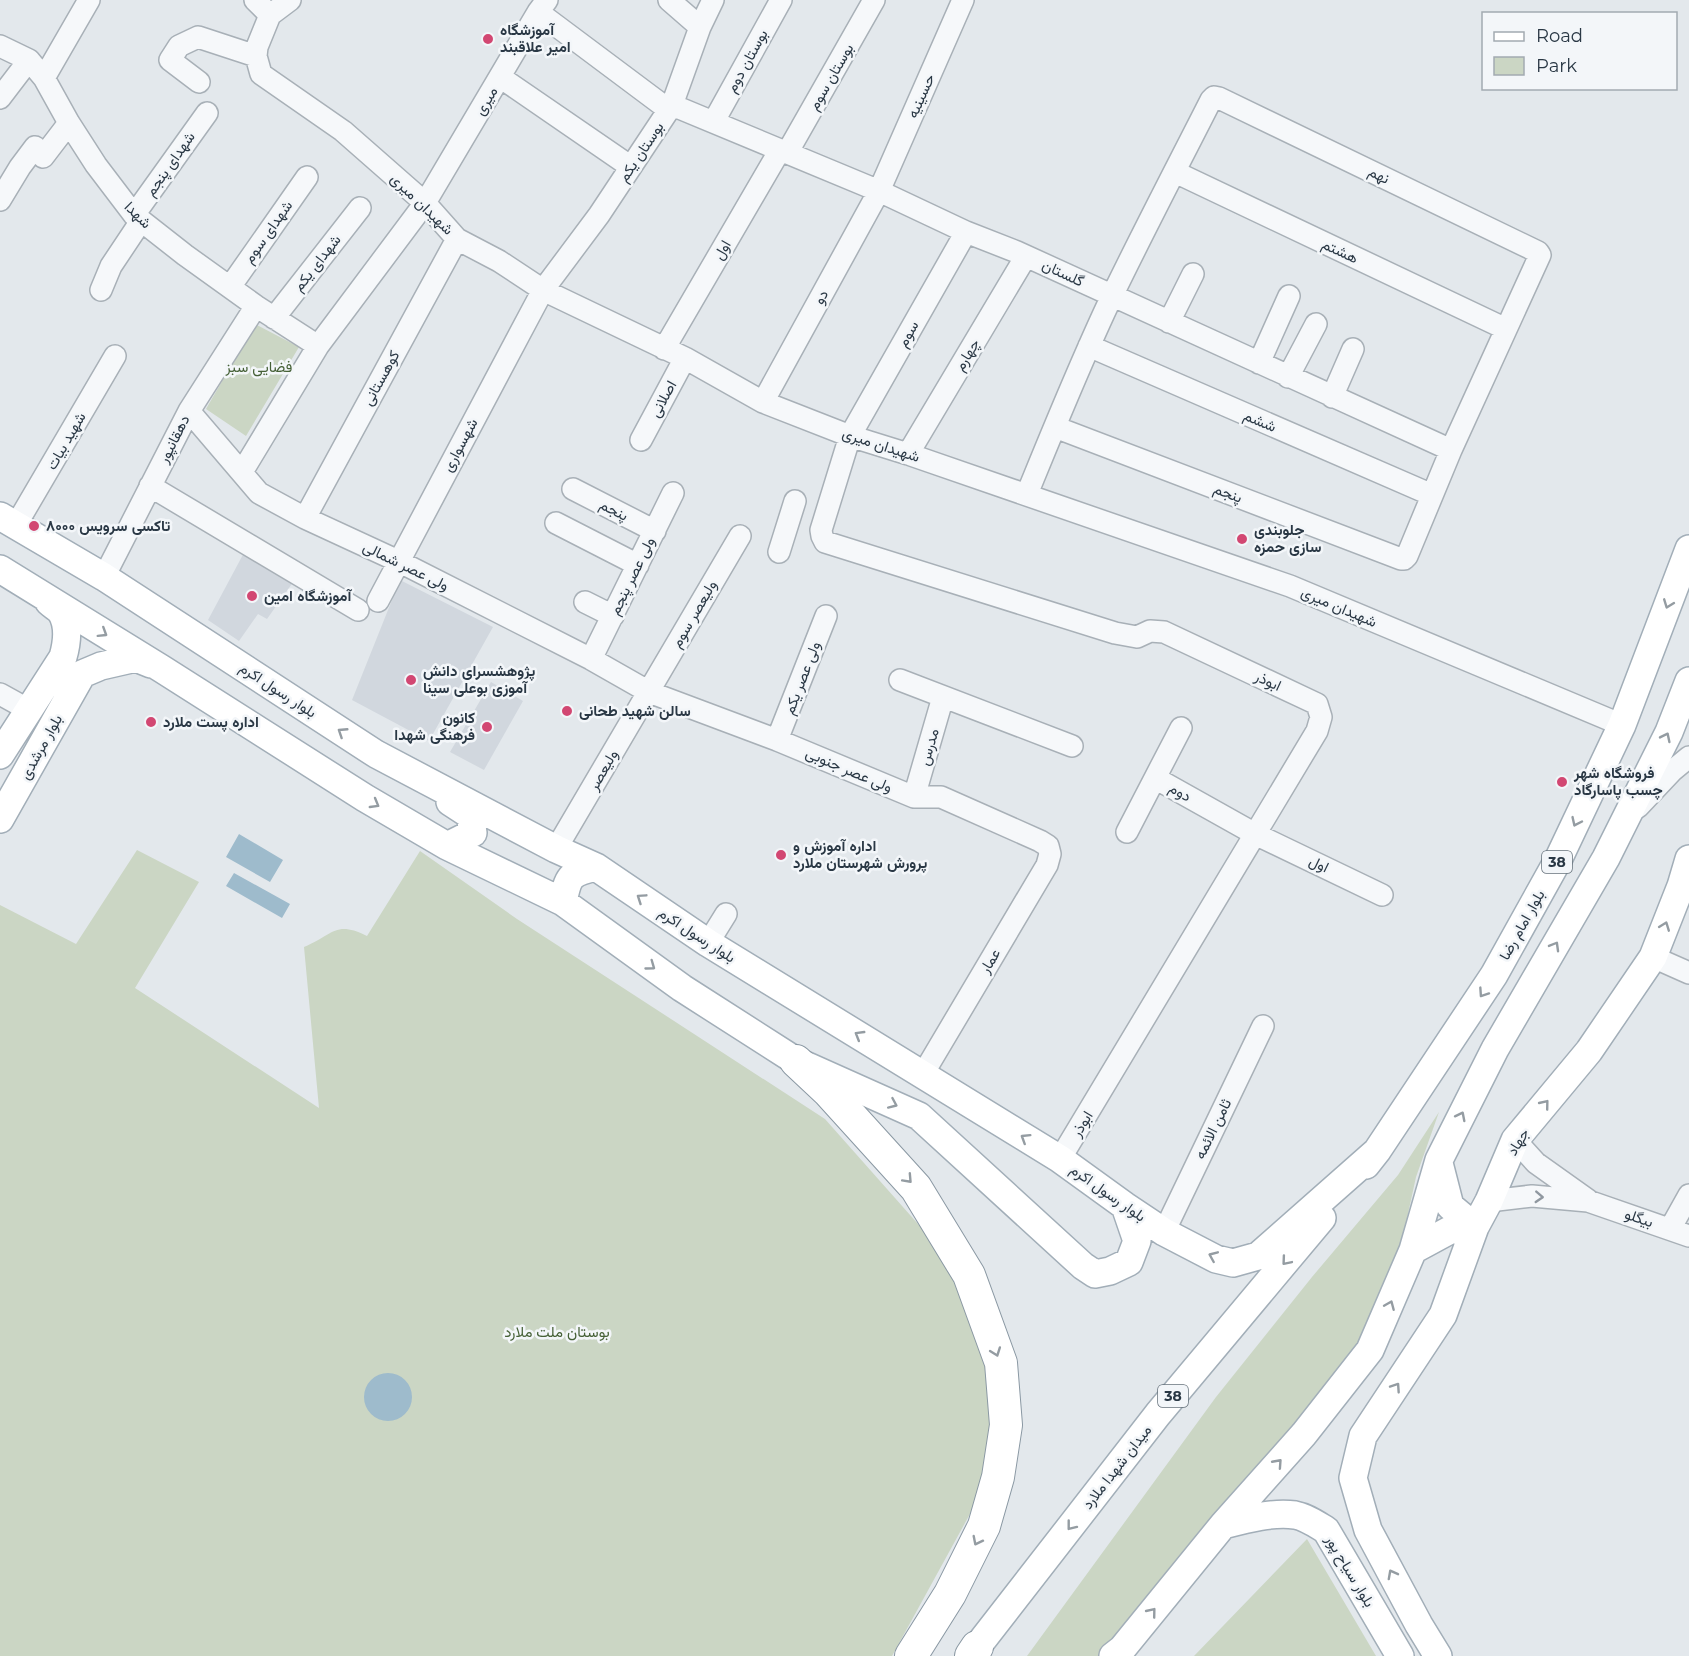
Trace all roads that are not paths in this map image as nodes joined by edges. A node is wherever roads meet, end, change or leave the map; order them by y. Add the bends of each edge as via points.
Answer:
1 (89, 0) edge
2 (290, 0) edge
3 (669, 0) edge
4 (713, 0) edge
5 (781, 0) edge
6 (874, 0) edge
7 (963, 0) edge
8 (543, 6) edge
9 (262, 7) edge
10 (700, 27) junction
11 (0, 46) edge
12 (256, 56) junction
13 (29, 60) junction
14 (500, 77) junction
15 (44, 78) junction
16 (199, 82) dead end
17 (0, 98) edge
18 (670, 107) junction
19 (207, 113) dead end
20 (714, 121) junction
21 (69, 123) junction
22 (783, 152) junction
23 (631, 167) junction
24 (1174, 172) junction
25 (307, 177) dead end
26 (879, 191) junction
27 (0, 200) edge
28 (425, 203) junction
29 (360, 208) dead end
30 (138, 218) junction
31 (966, 232) junction
32 (457, 239) junction
33 (1026, 256) junction
34 (1193, 274) dead end
35 (230, 287) junction
36 (101, 290) dead end
37 (543, 290) junction
38 (1112, 296) junction
39 (1289, 296) dead end
40 (256, 306) junction
41 (274, 318) junction
42 (1169, 322) junction
43 (1316, 324) dead end
44 (1506, 329) junction
45 (318, 346) junction
46 (1089, 346) junction
47 (664, 349) junction
48 (1353, 349) dead end
49 (115, 356) dead end
50 (685, 358) junction
51 (1259, 363) junction
52 (1288, 377) junction
53 (1332, 397) junction
54 (763, 402) junction
55 (189, 411) junction
56 (1054, 427) junction
57 (850, 436) junction
58 (641, 440) dead end
59 (1451, 450) junction
60 (908, 454) junction
61 (242, 472) junction
62 (150, 486) junction
63 (573, 489) dead end
64 (673, 493) dead end
65 (1027, 494) junction
66 (1432, 495) junction
67 (305, 518) junction
68 (8, 520) edge
69 (556, 524) dead end
70 (821, 530) junction
71 (655, 531) junction
72 (740, 536) dead end
73 (1689, 549) edge
74 (779, 552) dead end
75 (399, 561) junction
76 (638, 565) junction
77 (0, 569) edge
78 (104, 577) junction
79 (37, 592) junction
80 (378, 601) dead end
81 (585, 602) dead end
82 (358, 610) dead end
83 (613, 616) junction
84 (826, 616) dead end
85 (591, 659) junction
86 (72, 666) junction
87 (162, 669) junction
88 (900, 680) dead end
89 (1689, 681) edge
90 (649, 692) junction
91 (0, 694) edge
92 (943, 697) junction
93 (29, 710) junction
94 (1622, 725) junction
95 (1181, 728) dead end
96 (777, 740) junction
97 (1072, 746) dead end
98 (376, 753) junction
99 (0, 754) edge
100 (1689, 757) edge
101 (1155, 778) junction
102 (8, 797) edge
103 (914, 797) junction
104 (0, 819) edge
105 (1622, 825) junction
106 (1127, 832) dead end
107 (1256, 834) junction
108 (447, 846) junction
109 (1048, 846) joint
110 (556, 849) junction
111 (1689, 860) edge
112 (596, 867) junction
113 (1382, 895) dead end
114 (563, 902) junction
115 (726, 914) dead end
116 (708, 943) junction
117 (1653, 957) junction
118 (1689, 973) edge
119 (1263, 1026) dead end
120 (796, 1060) junction
121 (923, 1074) junction
122 (1515, 1140) junction
123 (1377, 1151) junction
124 (1060, 1159) junction
125 (1439, 1160) junction
126 (1689, 1195) edge
127 (1489, 1201) junction
128 (1588, 1201) junction
129 (1125, 1206) junction
130 (1475, 1227) junction
131 (1164, 1232) junction
132 (1679, 1232) edge
133 (1413, 1250) junction
134 (1223, 1525) junction
135 (1419, 1625) junction
136 (1396, 1649) edge
137 (974, 1651) edge
138 (911, 1656) edge
139 (1113, 1656) edge
140 (1438, 1656) edge

1 - 15 street
2 - 9 street
3 - 10 street
4 - 10 street, بوستان یکم
5 - 20 street, بوستان دوم
6 - 22 street, بوستان سوم
7 - 26 street, حسینیه
8 - 14 street, میری
8 - 18 street, گلستان
9 - 12 street
10 - 18 street, بوستان یکم
11 - 13 street, شهدا
12 - 16 street via 198,36 179,46 170,60
12 - 28 street, شهیدان میری via 261,74 342,131
13 - 15 street, شهدا
13 - 17 street
14 - 23 street
14 - 28 street, میری
15 - 21 street, شهدا
18 - 20 street, گلستان
18 - 23 street, بوستان یکم
19 - 30 street, شهدای پنجم
20 - 22 street, گلستان
21 - 27 street via 43,157 35,147
21 - 30 street, شهدا
22 - 26 street, گلستان
22 - 47 street, اول
23 - 37 street, بوستان یکم
24 - 38 street
24 - 44 street, هشتم
24 - 44 street, نهم via 1211,100 1219,98 1538,252 1539,258
25 - 35 street, شهدای سوم
26 - 31 street, گلستان
26 - 54 street, دو
28 - 32 street, شهیدان میری
28 - 45 street
29 - 41 street, شهدای یکم
30 - 35 street, شهدا
30 - 36 street, شهدای پنجم
31 - 33 street, گلستان
31 - 57 street, سوم
32 - 37 street, شهیدان میری
32 - 67 street, کوهستانی
33 - 38 street, گلستان
33 - 60 street, چهارم
34 - 42 street
35 - 40 street, شهدا
37 - 47 street, شهیدان میری
37 - 75 street, شهسواری
38 - 42 street, گلستان
38 - 46 street
39 - 51 street
40 - 41 street, شهدا
40 - 55 street, دهقانپور
41 - 45 street, شهدا
42 - 51 street, گلستان
43 - 52 street
44 - 59 street
45 - 61 street
46 - 56 street
46 - 66 street, ششم
47 - 50 street, شهیدان میری
48 - 53 street
49 - 68 street, شهید بیات
50 - 54 street, شهیدان میری
50 - 58 street, اصلانی
51 - 52 street, گلستان
52 - 53 street, گلستان
53 - 59 street, گلستان
54 - 57 street, شهیدان میری
55 - 61 street, ولی عصر شمالی
55 - 62 street, دهقانپور
56 - 65 street
56 - 66 street, پنجم via 1401,559 1407,556
57 - 60 street, شهیدان میری
57 - 70 street
59 - 66 street
60 - 65 street, شهیدان میری
61 - 67 street, ولی عصر شمالی via 259,493
62 - 78 street, دهقانپور
62 - 82 street
63 - 71 street, پنجم
64 - 71 street, ولی عصر پنجم
65 - 94 street, شهیدان میری via 1290,586
67 - 75 street, ولی عصر شمالی
68 - 78 main road, بلوار رسول اکرم
69 - 76 street
70 - 74 street via 792,511
70 - 107 street, ابوذر via 825,542 1115,633 1137,638 1150,631 1164,632 1317,704 1321,717 1317,730
71 - 76 street, ولی عصر پنجم
72 - 90 street, ولیعصر سوم
73 -> 94 main road, بلوار امام رضا / 38
75 - 80 street, شهسواری
75 - 85 street, ولی عصر شمالی
76 - 83 street, ولی عصر پنجم
77 - 79 main road
98 -> 78 main road, بلوار رسول اکرم
79 - 86 main road via 61,612
79 -> 87 main road
81 - 83 street
83 - 85 street, ولی عصر پنجم
84 - 96 street, ولی عصر یکم
85 - 90 street, ولی عصر شمالی
86 - 87 main road via 101,666 136,658
86 - 93 main road, بلوار مرشدی
86 - 102 main road, بلوار مرشدی
87 -> 108 main road
88 - 92 street
105 -> 89 main road, 38 via 1669,732
90 - 96 street, ولی عصر جنوبی
90 - 110 street, ولیعصر
91 - 93 street
92 - 97 street
92 - 103 street, مدرس
93 - 99 main road, بلوار مرشدی
94 -> 123 main road, بلوار امام رضا / 38 via 1558,860 1494,975
95 - 101 street, دوم
96 - 103 street, ولی عصر جنوبی
98 - 108 main road via 470,815 473,832
98 - 110 main road, بلوار رسول اکرم
100 - 105 street
101 - 106 street
101 - 107 street, دوم
102 - 104 main road, بلوار مرشدی
103 - 109 street, ولی عصر جنوبی via 941,797
125 -> 105 main road, 38 via 1495,1049
107 - 113 street, اول
107 - 124 street, ابوذر
108 - 114 main road
109 - 121 street, عمار via 1047,865
110 - 112 main road, بلوار رسول اکرم
117 -> 111 main road, جهاد
112 - 114 main road via 579,871 567,881
116 -> 112 main road, بلوار رسول اکرم
114 -> 120 main road via 682,988
115 - 116 street
121 -> 116 main road, بلوار رسول اکرم
117 - 118 street
122 -> 117 main road, جهاد via 1588,1051
119 - 131 street, ثامن الائمه
120 -> 129 main road via 919,1116 1095,1274 1129,1262 1137,1241
120 -> 138 highway via 916,1188 969,1275 1001,1363 1006,1425 999,1477 984,1526 950,1594
124 -> 121 main road, بلوار رسول اکرم
122 - 127 main road, جهاد
122 - 128 street via 1536,1163
123 -> 131 main road, بلوار رسول اکرم via 1258,1256 1233,1263 1216,1259
123 -> 137 main road, میدان شهدا ملارد / 38 via 1158,1414
124 - 129 main road, بلوار رسول اکرم
125 - 130 main road via 1450,1206
125 - 133 main road, 38
126 - 132 street
127 -> 128 street via 1532,1196
127 - 130 main road, جهاد
128 - 132 street, بیگلو
129 - 131 main road, بلوار رسول اکرم
130 - 133 main road via 1450,1230
135 -> 130 main road, جهاد via 1368,1530 1353,1478 1363,1436 1443,1315
134 -> 133 main road, 38 via 1304,1434 1370,1350
134 - 136 main road, بلوار سیاح پور via 1264,1515 1296,1515 1326,1530
139 -> 134 main road, 38
135 - 136 main road
135 - 140 main road

